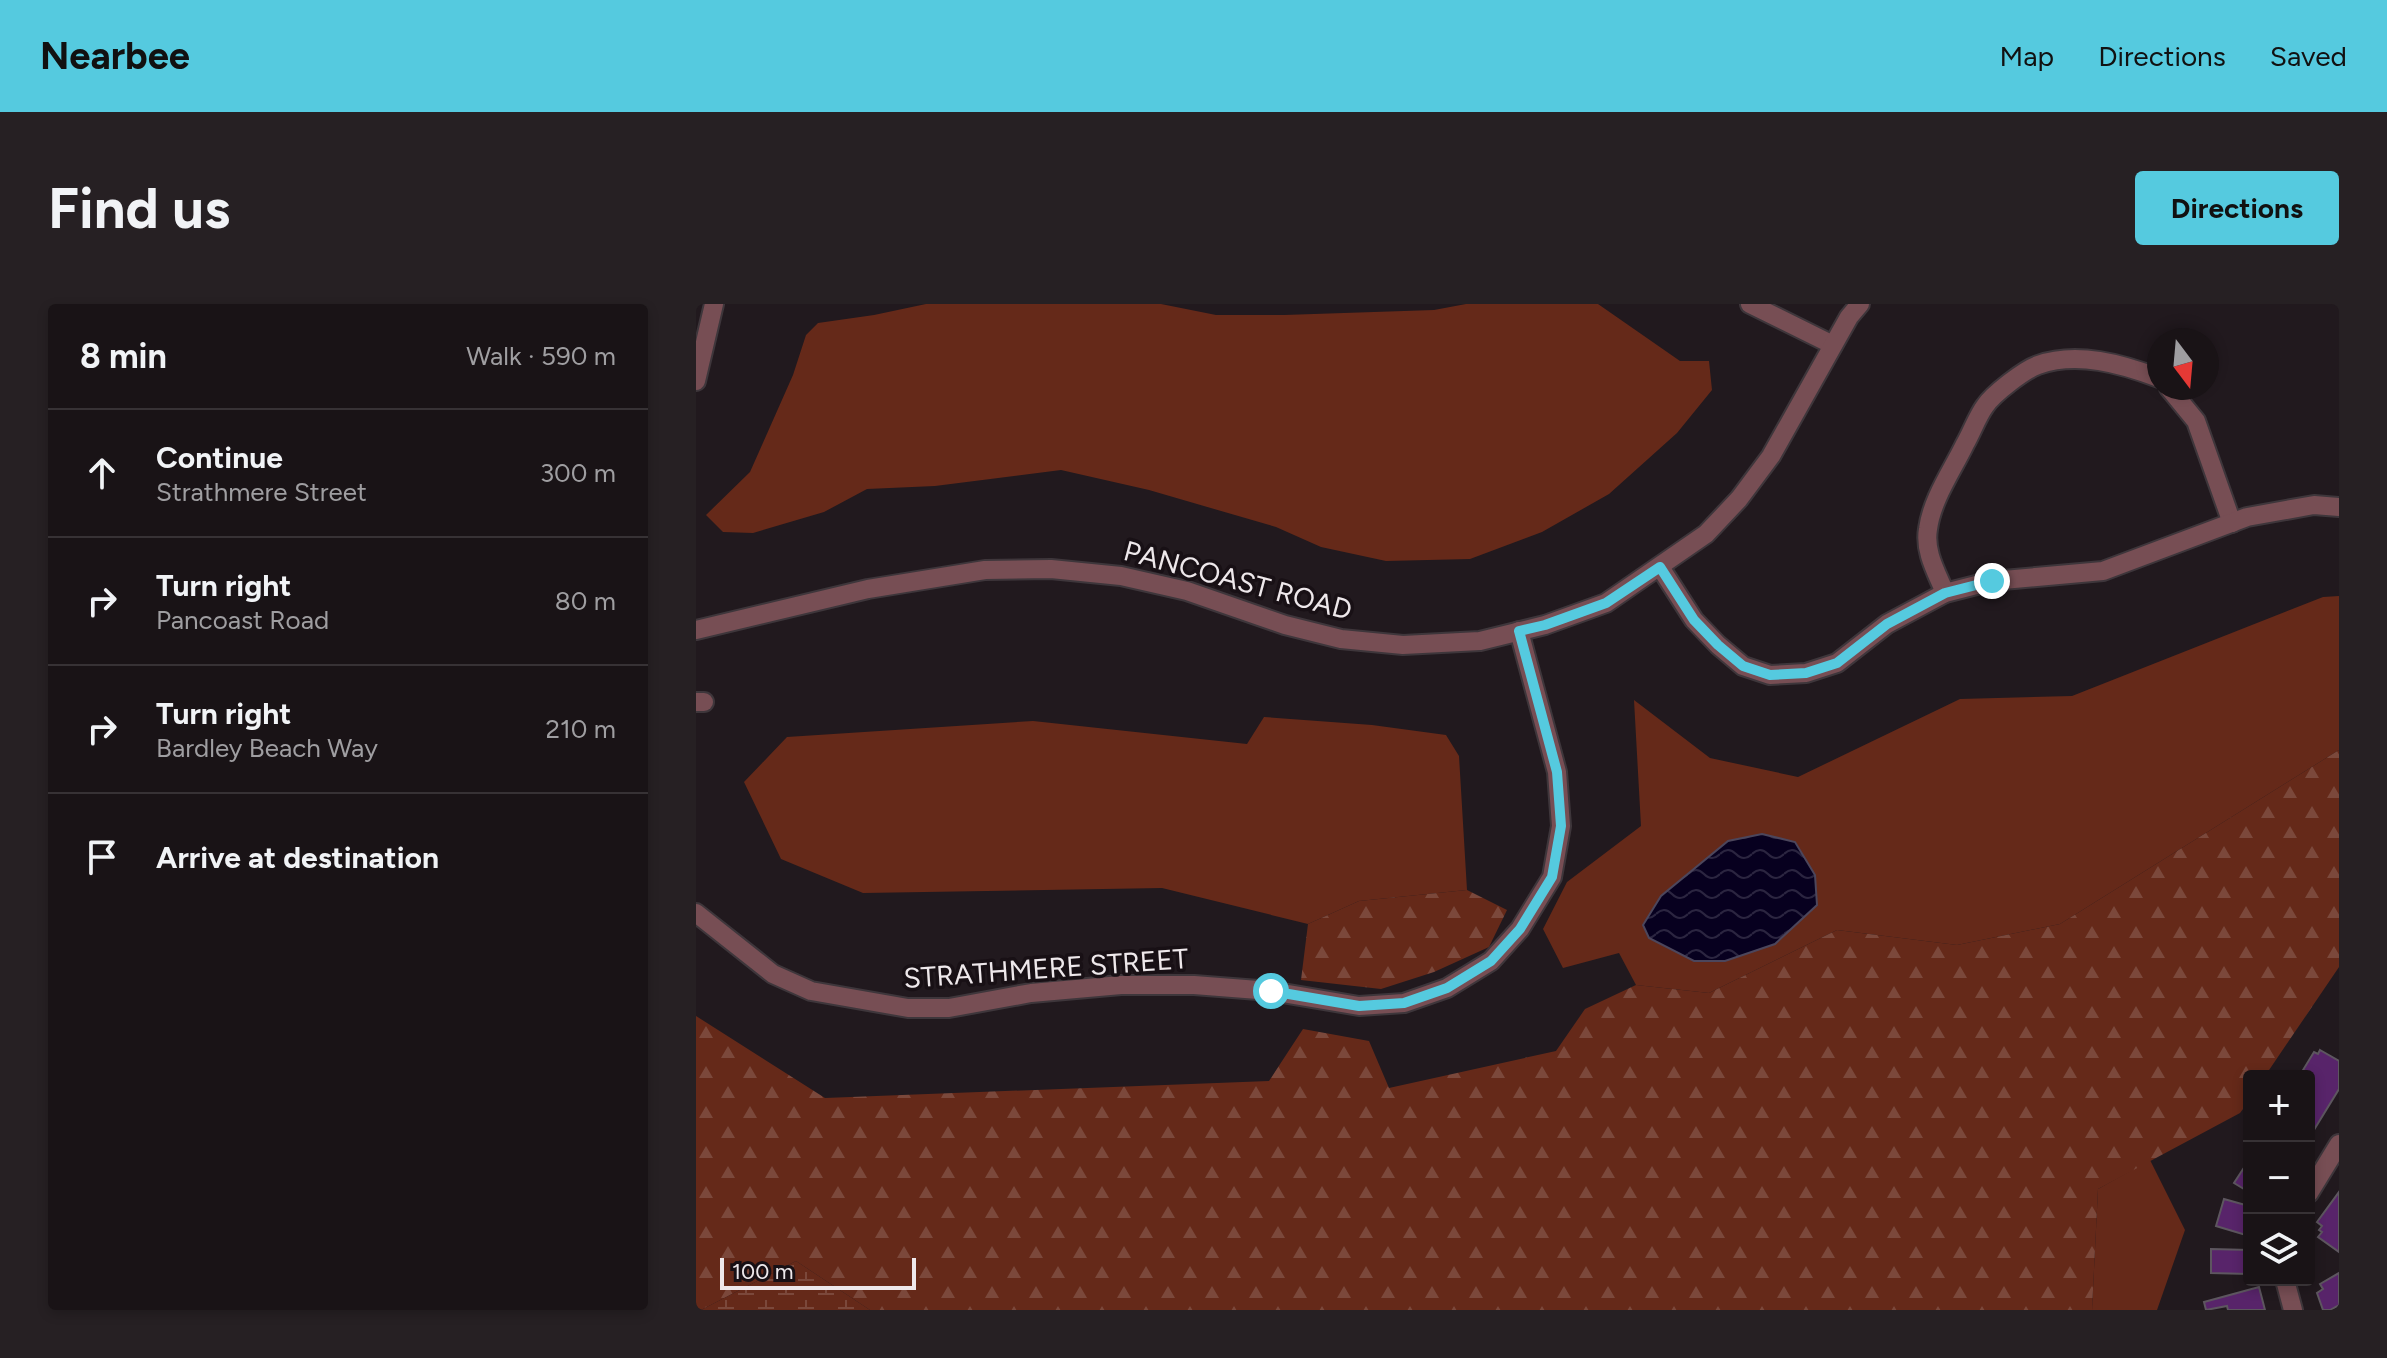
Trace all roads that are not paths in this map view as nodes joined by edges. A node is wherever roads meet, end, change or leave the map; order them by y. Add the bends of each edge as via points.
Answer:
1 (714, 304) edge
2 (1750, 304) edge
3 (1860, 304) edge
4 (1833, 345) junction
5 (2147, 373) edge
6 (696, 381) edge
7 (2179, 400) edge
8 (2339, 507) edge
9 (2232, 523) junction
10 (1660, 567) junction
11 (1945, 593) junction
12 (696, 630) edge
13 (1519, 631) junction
14 (696, 913) edge
15 (2339, 1144) edge
16 (2315, 1183) edge
17 (2287, 1286) edge
18 (2293, 1310) edge

1 - 6 street
2 - 4 street
3 - 4 street, PANCOAST ROAD
4 - 10 street, PANCOAST ROAD via 1771,456 1739,499 1706,534
5 - 11 street via 2092,359 2060,360 2037,365 1986,404 1936,501 1928,529 1928,550
7 - 9 street via 2196,421
8 - 9 street via 2271,511
9 - 11 street via 2103,571 1992,581
10 - 11 street via 1694,620 1718,645 1743,666 1770,675 1806,673 1837,663 1887,624
10 - 13 street, PANCOAST ROAD via 1606,603
12 - 13 street, PANCOAST ROAD via 868,589 985,570 1051,569 1121,576 1187,591 1341,639 1403,645 1480,641
13 - 14 street, STRATHMERE STREET via 1557,772 1561,826 1552,877 1520,929 1491,961 1447,988 1404,1003 1359,1006 1271,991 1150,985 908,1008 798,986 773,974
15 - 16 street
17 - 18 street

